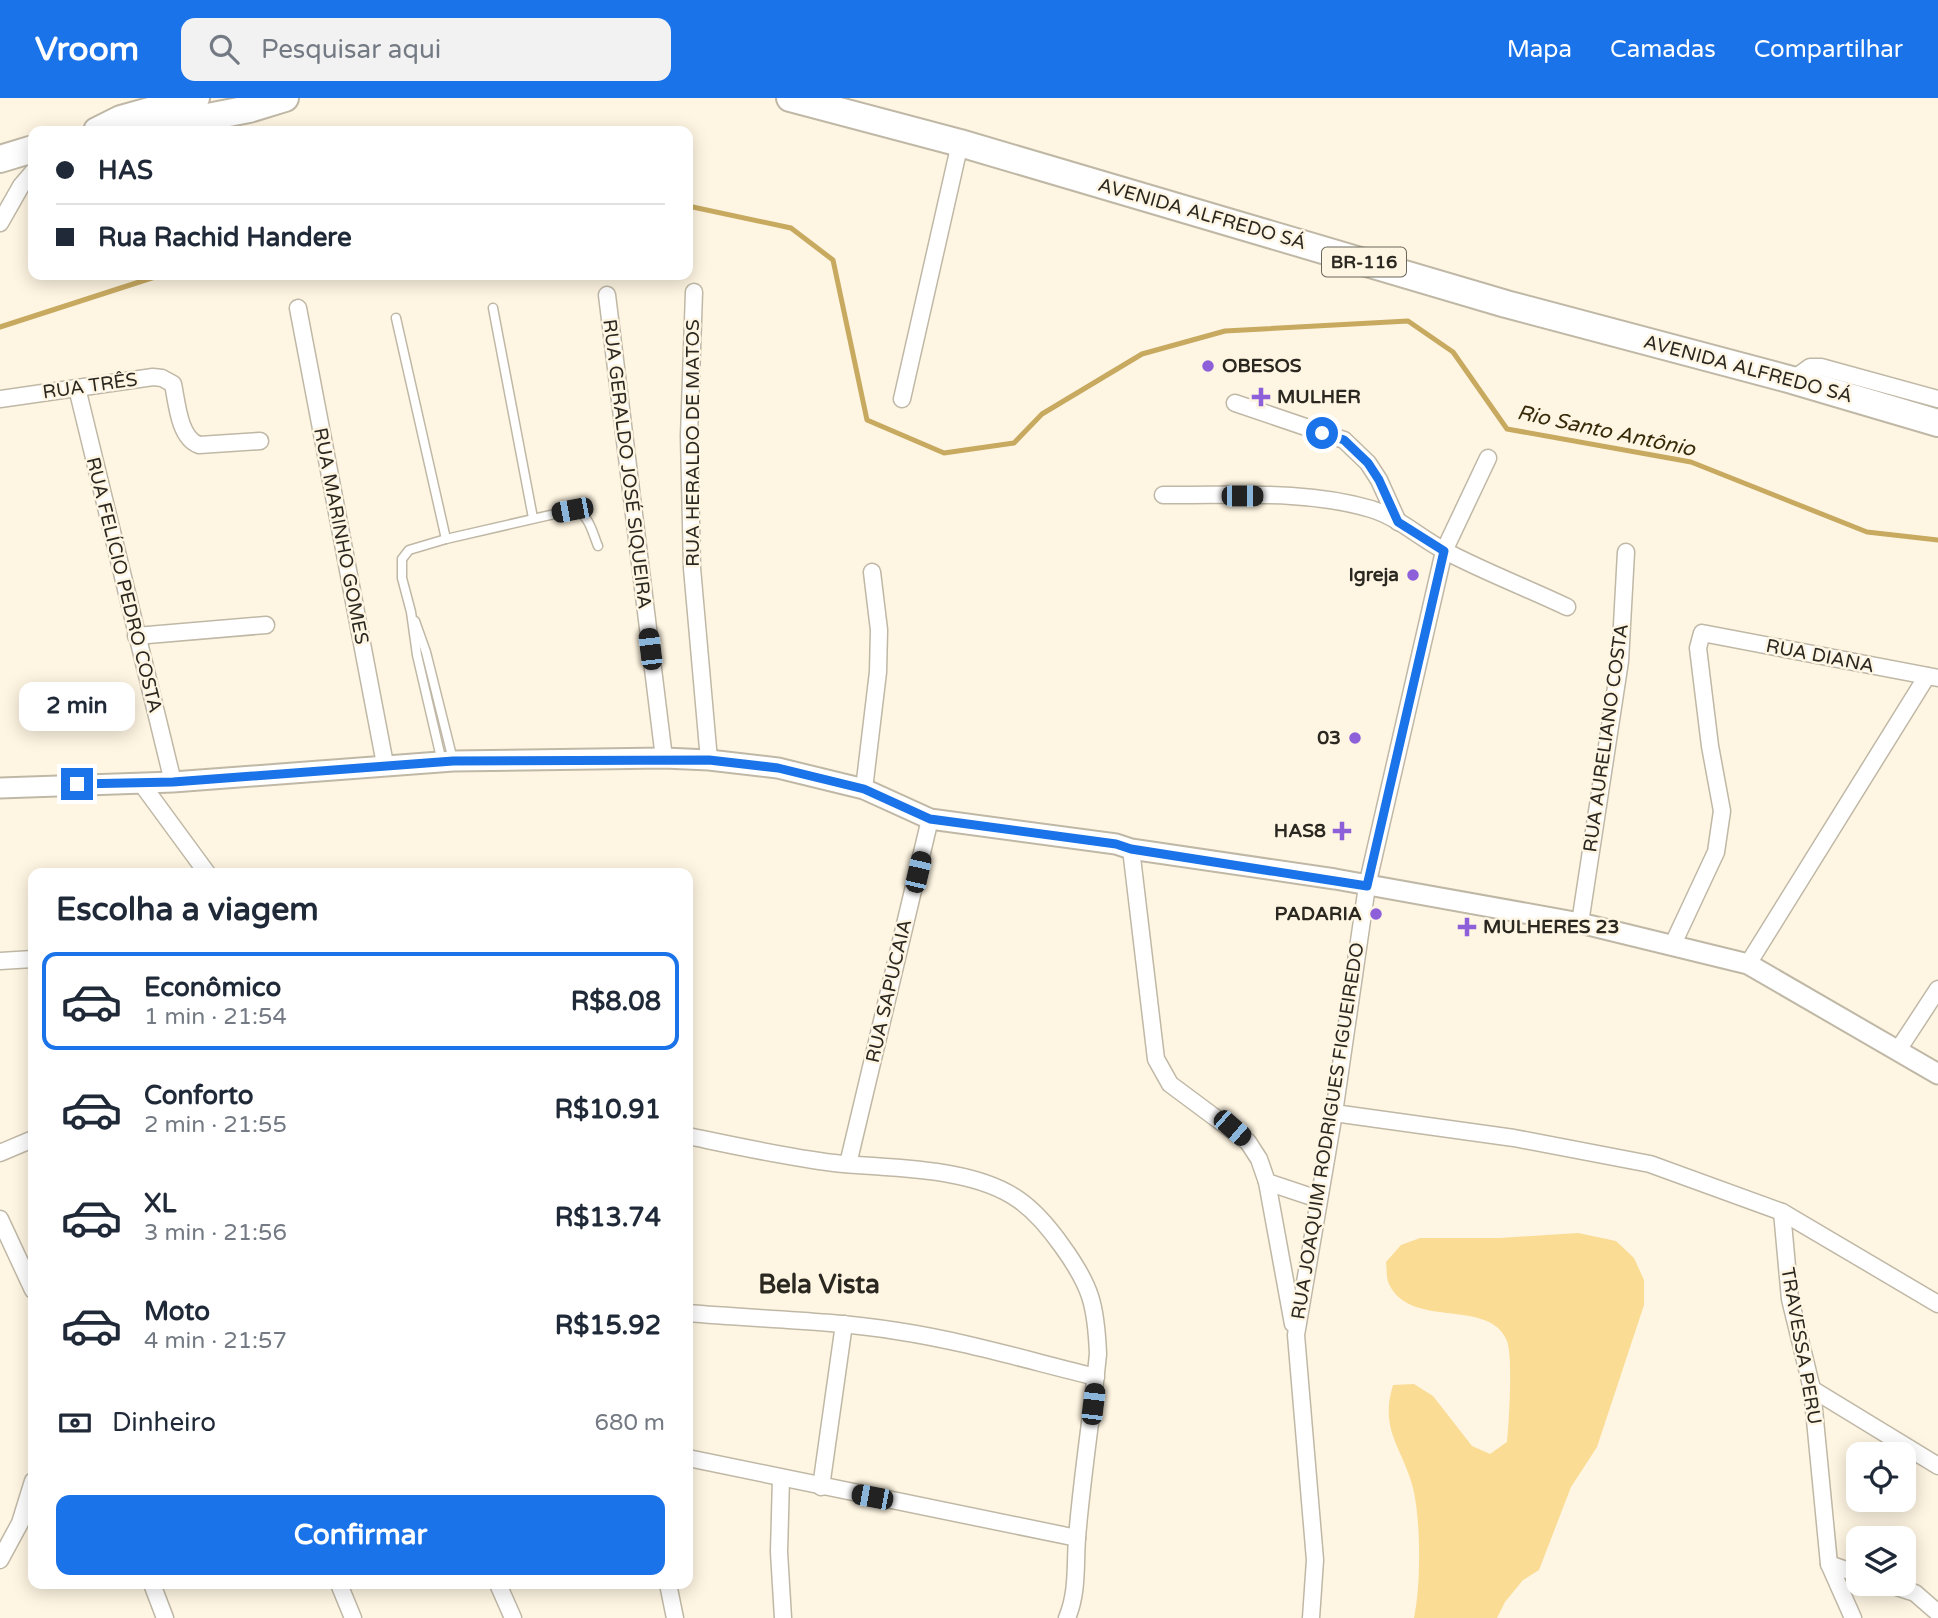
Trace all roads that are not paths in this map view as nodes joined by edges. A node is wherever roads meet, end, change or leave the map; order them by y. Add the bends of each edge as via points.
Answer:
1 (196, 98) edge
2 (285, 98) edge
3 (790, 98) edge
4 (107, 126) edge
5 (161, 126) edge
6 (960, 143) junction
7 (28, 151) edge
8 (0, 159) edge
9 (28, 178) edge
10 (0, 223) edge
11 (694, 292) dead end
12 (607, 295) dead end
13 (298, 308) dead end
14 (493, 308) dead end
15 (396, 318) dead end
16 (1792, 380) junction
17 (77, 388) junction
18 (0, 399) edge
19 (902, 399) dead end
20 (1938, 399) edge
21 (1235, 403) dead end
22 (1938, 423) edge
23 (260, 441) dead end
24 (1488, 458) dead end
25 (1163, 495) dead end
26 (533, 518) junction
27 (1398, 522) junction
28 (446, 539) junction
29 (598, 546) dead end
30 (1444, 551) junction
31 (1626, 552) dead end
32 (872, 572) dead end
33 (1567, 607) dead end
34 (266, 625) dead end
35 (136, 636) junction
36 (1933, 677) edge
37 (664, 758) junction
38 (709, 760) junction
39 (447, 761) junction
40 (385, 764) junction
41 (173, 782) junction
42 (141, 783) junction
43 (0, 788) edge
44 (864, 789) junction
45 (930, 819) junction
46 (1131, 849) junction
47 (203, 868) edge
48 (1367, 886) junction
49 (1580, 923) junction
50 (1672, 944) junction
51 (28, 959) edge
52 (0, 961) edge
53 (1748, 964) junction
54 (1938, 989) edge
55 (1898, 1050) junction
56 (1938, 1074) edge
57 (1334, 1113) junction
58 (693, 1137) edge
59 (28, 1141) edge
60 (0, 1153) edge
61 (848, 1164) junction
62 (1267, 1182) junction
63 (1318, 1199) junction
64 (1782, 1212) junction
65 (0, 1219) edge
66 (28, 1279) edge
67 (1938, 1304) edge
68 (693, 1313) edge
69 (844, 1324) junction
70 (1296, 1335) junction
71 (1096, 1377) junction
72 (1812, 1389) junction
73 (693, 1459) edge
74 (1938, 1466) edge
75 (781, 1478) junction
76 (821, 1487) junction
77 (28, 1497) edge
78 (1077, 1538) junction
79 (0, 1560) edge
80 (1829, 1564) junction
81 (1846, 1570) edge
82 (154, 1589) edge
83 (341, 1589) edge
84 (500, 1589) edge
85 (669, 1589) edge
86 (1916, 1595) edge
87 (1938, 1613) edge
88 (165, 1618) edge
89 (353, 1618) edge
90 (513, 1618) edge
91 (674, 1618) edge
92 (783, 1618) edge
93 (1066, 1618) edge
94 (1311, 1618) edge
95 (1853, 1618) edge

1 - 4 highway
2 - 5 highway
3 - 6 highway, AVENIDA ALFREDO SÁ / BR-116
6 - 16 highway, AVENIDA ALFREDO SÁ / BR-116 via 1506,304
6 - 19 street
7 - 8 highway
9 - 10 street
11 - 38 street, RUA HERALDO DE MATOS via 689,436 692,568
12 - 37 street, RUA GERALDO JOSÉ SIQUEIRA
13 - 40 street, RUA MARINHO GOMES
14 - 26 lane
15 - 28 lane
16 - 20 street via 1810,367 1821,367
16 - 22 highway, AVENIDA ALFREDO SÁ / BR-116
17 - 18 street, RUA TRÊS
17 - 23 street, RUA TRÊS via 162,378 173,384 186,436 192,443
17 - 35 street, RUA FELÍCIO PEDRO COSTA
21 - 27 street via 1344,440 1368,463
24 - 30 street, RUA JOAQUIM RODRIGUES FIGUEIREDO
25 - 27 street via 1317,498 1373,510
26 - 28 lane
26 - 29 lane via 580,511
27 - 30 street
28 - 39 lane via 409,550 402,559 402,578 417,655
30 - 33 street
30 - 48 street, RUA JOAQUIM RODRIGUES FIGUEIREDO
31 - 49 street, RUA AURELIANO COSTA via 1620,661
32 - 44 street via 879,630
34 - 35 street
35 - 41 street, RUA FELÍCIO PEDRO COSTA
36 - 50 street, RUA DIANA via 1702,633 1698,648 1722,811 1716,852
36 - 53 street
37 - 38 street
37 - 39 street
38 - 44 street via 778,768
39 - 40 street
40 - 41 street
41 - 42 street
42 - 43 street
42 - 47 street
44 - 45 street
45 - 46 street
45 - 61 street, RUA SAPUCAIA
46 - 48 street
46 - 62 street, RUA JOAQUIM RODRIGUES FIGUEIREDO via 1156,1059 1170,1084 1248,1142
48 - 49 street
48 - 57 street, RUA JOAQUIM RODRIGUES FIGUEIREDO
49 - 50 street
50 - 53 street
51 - 52 street
53 - 55 street
54 - 55 street
55 - 56 street
57 - 63 street, RUA JOAQUIM RODRIGUES FIGUEIREDO
57 - 64 street via 1514,1138 1650,1164
58 - 61 street
59 - 60 street
61 - 71 street via 928,1170 981,1182 1018,1199 1048,1227 1082,1273 1097,1325
62 - 63 street
62 - 70 street, RUA JOAQUIM RODRIGUES FIGUEIREDO
63 - 70 street, RUA JOAQUIM RODRIGUES FIGUEIREDO
64 - 67 street
64 - 72 street, TRAVESSA PERU via 1790,1299
65 - 66 street
68 - 69 street
69 - 71 street via 964,1344
69 - 76 street
70 - 94 street, RUA JOAQUIM RODRIGUES FIGUEIREDO via 1315,1560
71 - 78 street
72 - 74 street
72 - 80 street, TRAVESSA PERU
73 - 75 street
75 - 76 street
75 - 92 street
76 - 78 street
77 - 79 street
78 - 93 street via 1075,1586
80 - 81 street
80 - 95 street, TRAVESSA PERU
82 - 88 street
83 - 89 street
84 - 90 street
85 - 91 street
86 - 87 street

